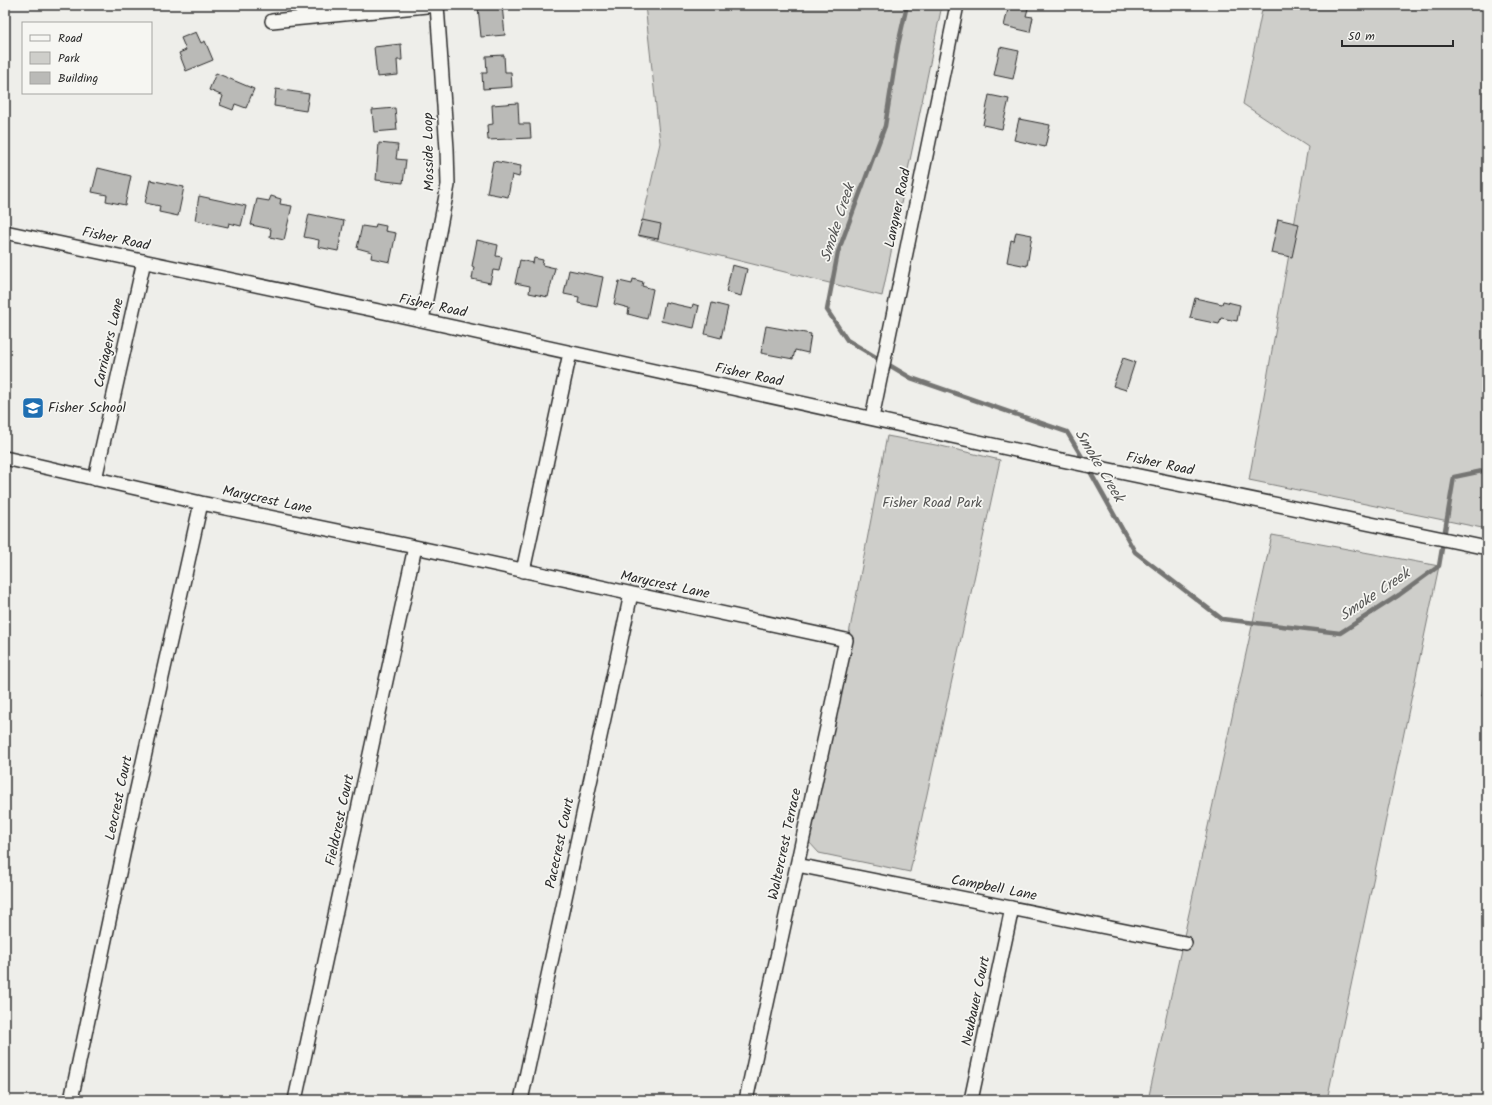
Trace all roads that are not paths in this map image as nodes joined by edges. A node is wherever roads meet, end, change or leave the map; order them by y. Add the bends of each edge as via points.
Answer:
1 (437, 5) edge
2 (957, 5) edge
3 (272, 21) dead end
4 (5, 232) edge
5 (144, 261) junction
6 (422, 320) junction
7 (570, 353) junction
8 (872, 418) junction
9 (5, 458) edge
10 (95, 479) junction
11 (201, 503) junction
12 (415, 546) junction
13 (1481, 547) edge
14 (523, 571) junction
15 (631, 594) junction
16 (800, 630) joint
17 (797, 865) junction
18 (1012, 908) junction
19 (1185, 943) dead end
20 (71, 1100) edge
21 (295, 1100) edge
22 (521, 1100) edge
23 (746, 1100) edge
24 (971, 1100) edge

1 - 3 street
1 - 6 street, Mosside Loop via 448,185
2 - 8 street, Langner Road
4 - 5 street, Fisher Road
5 - 6 street, Fisher Road
5 - 10 street, Carriagers Lane
6 - 7 street, Fisher Road
7 - 8 street, Fisher Road
7 - 14 street
8 - 13 street, Fisher Road
9 - 10 street, Marycrest Lane
10 - 11 street, Marycrest Lane
11 - 12 street, Marycrest Lane
11 - 20 street, Leocrest Court
12 - 14 street, Marycrest Lane
12 - 21 street, Fieldcrest Court
14 - 15 street, Marycrest Lane
15 - 16 street, Marycrest Lane
15 - 22 street, Pacecrest Court
16 - 17 street, Waltercrest Terrace via 846,640
17 - 18 street, Campbell Lane
17 - 23 street, Waltercrest Terrace
18 - 19 street, Campbell Lane
18 - 24 street, Neubauer Court

